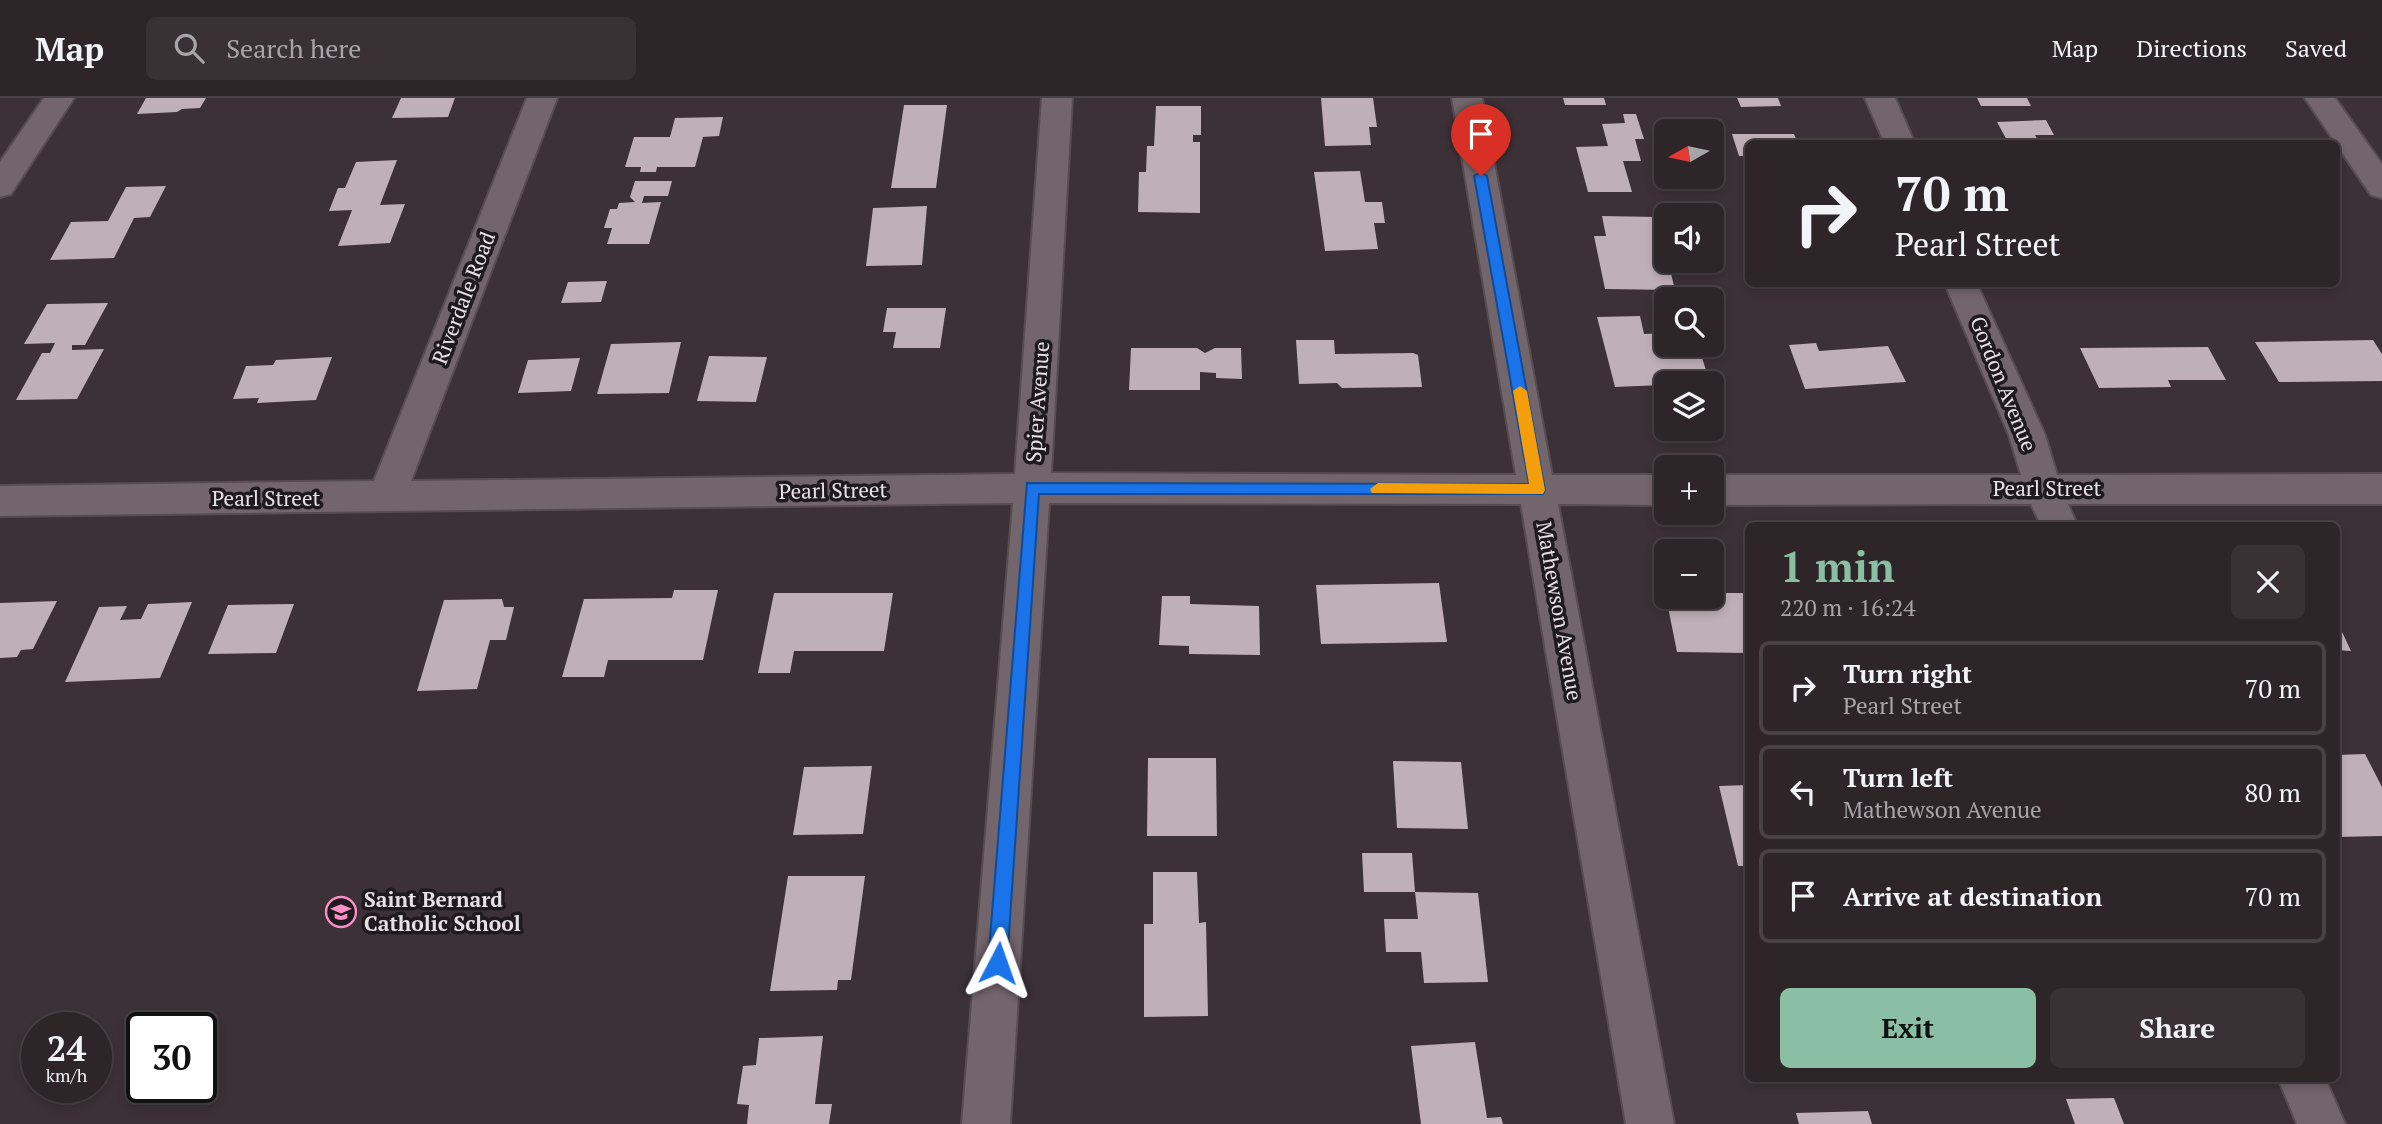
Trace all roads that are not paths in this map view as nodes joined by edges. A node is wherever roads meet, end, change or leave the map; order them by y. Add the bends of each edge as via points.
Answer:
1 (60, 98) edge
2 (542, 98) edge
3 (1058, 98) edge
4 (1467, 98) edge
5 (1880, 98) edge
6 (2320, 98) edge
7 (1898, 140) edge
8 (0, 186) edge
9 (2382, 187) edge
10 (1962, 287) edge
11 (1032, 488) junction
12 (2043, 489) junction
13 (2382, 489) edge
14 (1538, 490) junction
15 (1654, 490) edge
16 (1724, 490) edge
17 (386, 498) junction
18 (0, 501) edge
19 (2058, 522) edge
20 (2303, 1082) edge
21 (986, 1124) edge
22 (1650, 1124) edge
23 (2321, 1124) edge

1 - 8 street
2 - 17 street, Riverdale Road
3 - 11 street, Spier Avenue
4 - 14 street, Mathewson Avenue
5 - 7 street
6 - 9 street
10 - 12 street, Gordon Avenue via 2027,435
11 - 14 street, Pearl Street
11 - 17 street, Pearl Street
11 - 21 street, Spier Avenue
12 - 13 street, Pearl Street
12 - 16 street, Pearl Street
12 - 19 street, Gordon Avenue
14 - 15 street, Pearl Street
14 - 22 street, Mathewson Avenue
17 - 18 street, Pearl Street
20 - 23 street

